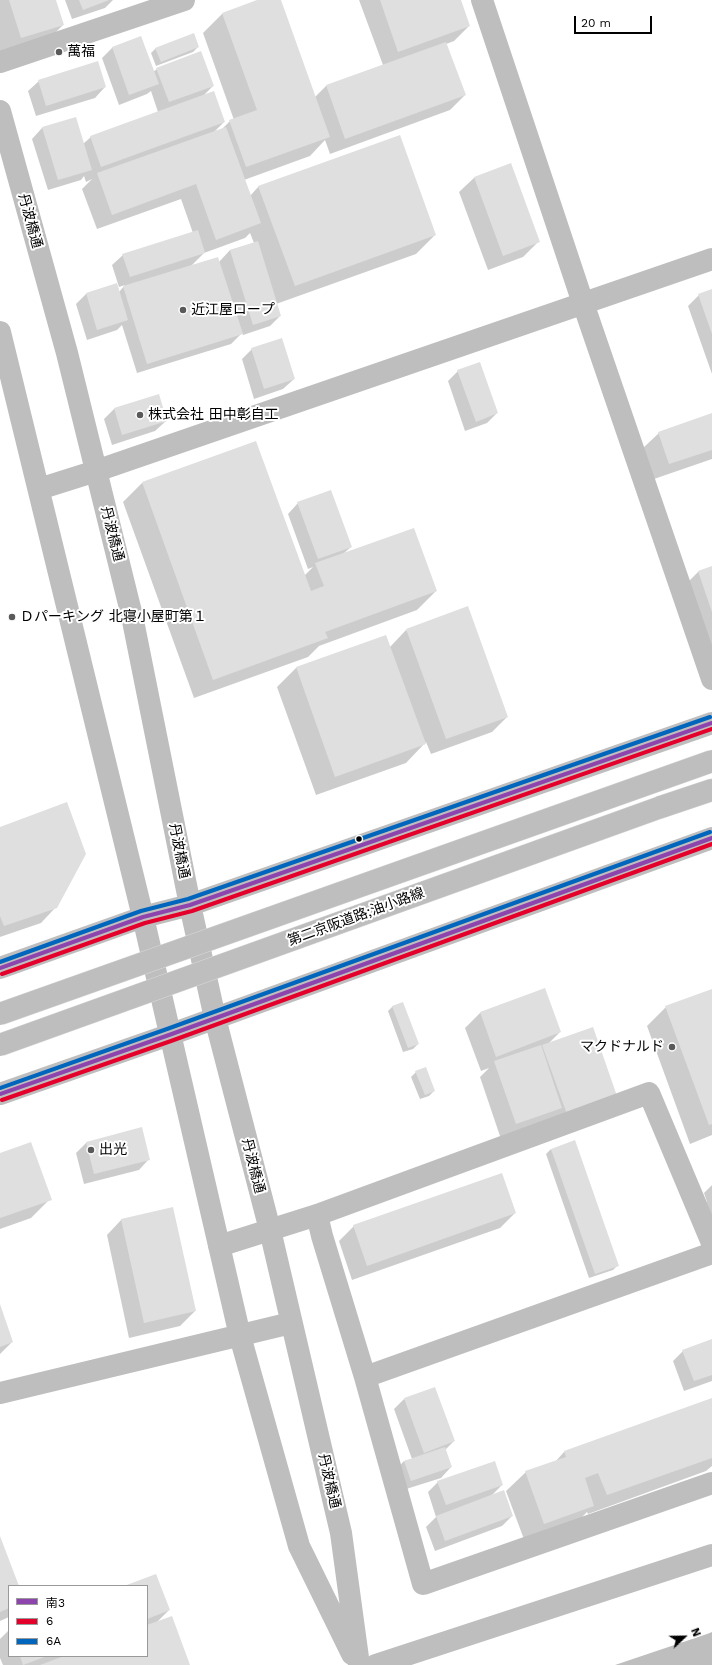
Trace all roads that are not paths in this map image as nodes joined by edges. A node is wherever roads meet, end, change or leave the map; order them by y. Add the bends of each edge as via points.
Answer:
1 (184, 0) edge
2 (482, 0) edge
3 (0, 62) edge
4 (0, 110) edge
5 (712, 259) edge
6 (583, 303) junction
7 (0, 332) edge
8 (96, 471) junction
9 (39, 489) junction
10 (712, 679) edge
11 (712, 723) edge
12 (712, 761) edge
13 (712, 790) edge
14 (712, 838) edge
15 (190, 905) junction
16 (143, 917) junction
17 (0, 968) edge
18 (0, 1014) edge
19 (215, 1018) junction
20 (169, 1035) junction
21 (0, 1045) edge
22 (0, 1094) edge
23 (317, 1215) junction
24 (270, 1230) junction
25 (712, 1243) edge
26 (219, 1246) junction
27 (712, 1252) edge
28 (292, 1323) junction
29 (240, 1336) junction
30 (365, 1377) junction
31 (0, 1393) edge
32 (712, 1483) edge
33 (712, 1555) edge
34 (358, 1665) edge
35 (376, 1665) edge

1 - 3 main road
2 - 6 main road
4 - 8 main road, 丹波橋通 via 67,353
5 - 6 main road
6 - 8 main road
6 - 10 main road
7 - 9 main road, 丹波橋通
8 - 9 main road
8 - 15 main road, 丹波橋通 via 132,616
9 - 16 main road, 丹波橋通
11 - 15 main road
12 - 18 main road, 第二京阪道路;油小路線, bridge
13 - 21 main road, 第二京阪道路;油小路線, bridge
14 - 19 main road
15 - 16 main road
15 - 19 main road, 丹波橋通
16 - 17 main road
16 - 20 main road, 丹波橋通
19 - 20 main road
19 - 24 main road, 丹波橋通
20 - 22 main road
20 - 26 main road, 丹波橋通
23 - 24 main road
23 - 25 main road via 648,1093
23 - 30 main road
24 - 26 main road
24 - 28 main road, 丹波橋通
26 - 29 main road, 丹波橋通
27 - 30 main road
28 - 29 main road
28 - 34 main road, 丹波橋通 via 341,1533
29 - 31 main road
29 - 34 main road, 丹波橋通 via 299,1546
30 - 32 main road via 424,1584
33 - 35 main road

